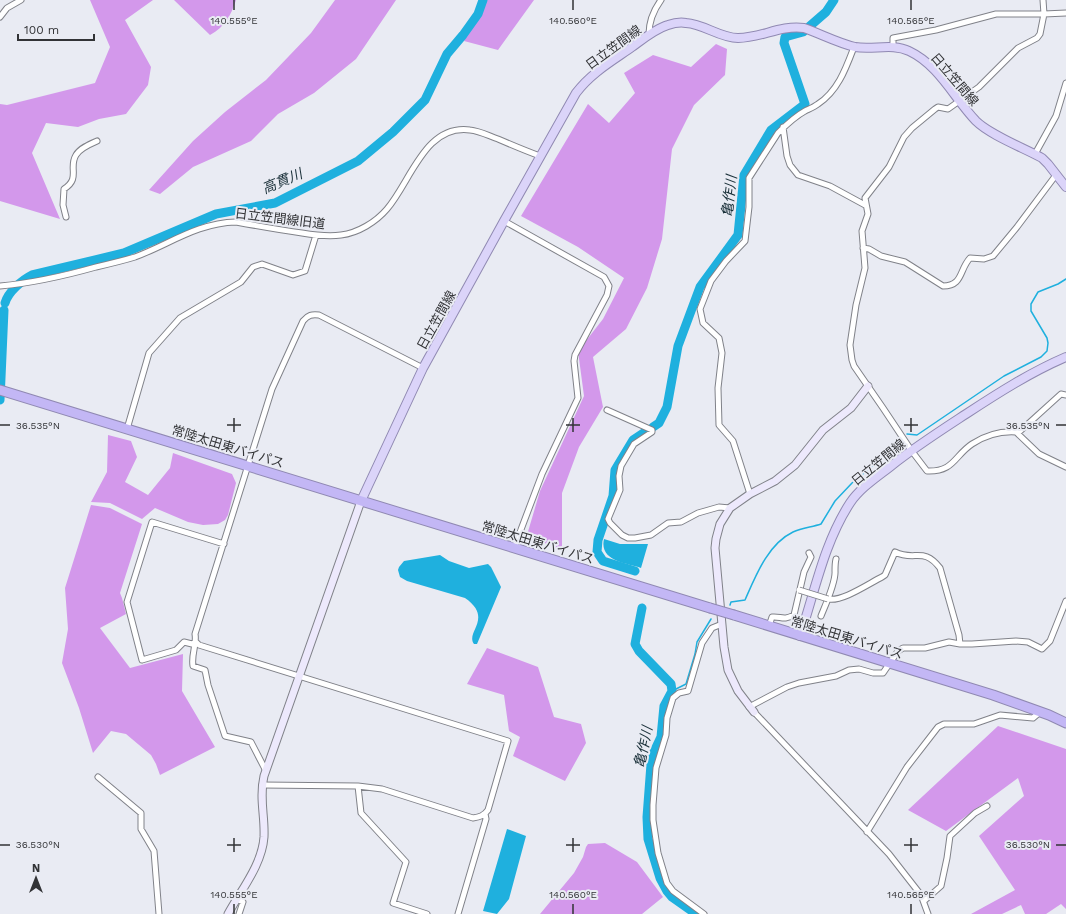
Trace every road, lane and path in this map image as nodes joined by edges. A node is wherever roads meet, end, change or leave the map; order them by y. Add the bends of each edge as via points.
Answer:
1 (21, 0) edge
2 (662, 0) edge
3 (1043, 0) edge
4 (1066, 13) edge
5 (1044, 14) junction
6 (0, 17) edge
7 (649, 34) junction
8 (854, 46) junction
9 (894, 47) junction
10 (1066, 83) edge
11 (959, 100) junction
12 (784, 127) junction
13 (97, 141) dead end
14 (1035, 154) junction
15 (540, 156) junction
16 (1056, 174) junction
17 (1066, 187) edge
18 (866, 205) junction
19 (66, 217) dead end
20 (504, 221) junction
21 (316, 235) junction
22 (862, 248) junction
23 (0, 286) edge
24 (1066, 357) edge
25 (423, 368) junction
26 (868, 386) junction
27 (3, 390) edge
28 (1066, 395) edge
29 (607, 410) dead end
30 (127, 429) junction
31 (1018, 433) junction
32 (911, 450) junction
33 (248, 466) junction
34 (1066, 467) edge
35 (750, 494) junction
36 (361, 501) junction
37 (730, 508) junction
38 (224, 544) junction
39 (514, 548) junction
40 (809, 553) dead end
41 (836, 559) dead end
42 (799, 590) junction
43 (828, 598) junction
44 (1066, 601) edge
45 (821, 616) dead end
46 (722, 624) junction
47 (768, 626) junction
48 (800, 636) junction
49 (196, 642) junction
50 (960, 644) junction
51 (890, 664) junction
52 (299, 676) junction
53 (752, 709) junction
54 (1040, 712) junction
55 (1066, 723) edge
56 (266, 771) junction
57 (98, 777) dead end
58 (262, 785) junction
59 (358, 786) junction
60 (987, 806) dead end
61 (485, 814) junction
62 (867, 832) junction
63 (236, 899) junction
64 (924, 900) junction
65 (160, 914) edge
66 (228, 914) edge
67 (238, 914) edge
68 (427, 914) edge
69 (458, 914) edge
70 (704, 914) edge
71 (928, 914) edge

1 - 6 street via 7,8
2 - 7 street via 652,16
3 - 5 street
4 - 5 street
5 - 9 street via 996,14 893,38
5 - 11 street via 1037,38 1018,48 979,87
7 - 8 main road, 日立笠間線 via 668,25 684,22 736,38 783,28 806,29
7 - 15 main road, 日立笠間線 via 583,84
8 - 9 main road, 日立笠間線
8 - 12 street via 845,69 831,93
9 - 11 main road, 日立笠間線 via 909,50 929,64
10 - 14 street via 1056,116
11 - 14 main road, 日立笠間線 via 983,127
11 - 18 street via 948,109 934,109 904,137 889,167 865,198
12 - 18 street via 787,156 798,175 830,186
12 - 35 street via 749,178 745,241 711,281 700,309 703,323 719,338 722,353 718,388 719,425 733,441
13 - 19 street via 77,154 73,162 73,180 71,185 64,189
14 - 16 main road, 日立笠間線
15 - 20 main road, 日立笠間線
15 - 21 street, 日立笠間線旧道 via 480,132 456,130 443,134 425,150 402,188 375,221 340,236
16 - 17 main road, 日立笠間線
16 - 22 street via 993,256 984,259 970,258 956,283 950,286 943,286 905,262
18 - 22 street via 868,214 862,231
20 - 25 main road, 日立笠間線
20 - 39 street via 604,277 609,286 607,295 575,355 578,398 542,474
21 - 23 street, 日立笠間線旧道 via 236,222 222,223 208,226 133,258 50,279
21 - 30 street via 306,271 293,275 262,264 252,267 241,282 180,318 149,353
22 - 26 street via 865,268 855,312 850,353 854,366
24 - 32 main road, 日立笠間線 via 1048,364 994,396
25 - 33 street via 319,315 311,314 303,320 272,389
25 - 36 main road, 日立笠間線
26 - 32 street
26 - 35 street via 851,408 823,430 795,465 775,481
27 - 30 highway, 常陸太田東バイパス
28 - 31 street via 1061,394
29 - 37 street via 651,429 652,432 634,444 621,466 620,490 608,519 622,535 632,539 648,536 668,523 681,522 698,513 719,507
30 - 33 highway, 常陸太田東バイパス
31 - 32 street via 998,432 972,444 948,467 941,470 926,470
31 - 34 street via 1039,454
32 - 48 main road, 日立笠間線 via 869,483 851,501 826,552
33 - 36 highway, 常陸太田東バイパス
33 - 38 street
35 - 37 street
36 - 39 highway, 常陸太田東バイパス
36 - 52 street
37 - 46 street via 720,524 715,548
38 - 49 street via 195,634
38 - 49 street via 152,522 127,602 142,660 176,650 184,642
39 - 47 highway, 常陸太田東バイパス, bridge
40 - 42 street via 811,557
41 - 43 street
42 - 43 street, bridge
42 - 47 street via 794,615 783,619 772,617
43 - 45 street
43 - 50 street via 841,598 885,575 894,552 925,556 934,560 940,568
44 - 50 street via 1050,642 1042,649 1028,642 1016,641
46 - 53 street via 728,670 738,691
46 - 70 street via 712,628 702,643 688,691 673,698 656,768 652,805 658,853 667,883 673,891
47 - 48 highway, 常陸太田東バイパス
48 - 51 highway, 常陸太田東バイパス
49 - 52 street
49 - 56 street via 193,666 205,670 225,736 251,742
50 - 51 street via 949,642 925,648 903,648
51 - 53 street via 882,673 849,670 836,676 799,683 787,687
51 - 54 highway, 常陸太田東バイパス
52 - 56 street
52 - 61 street via 508,741
53 - 62 street
54 - 55 highway, 常陸太田東バイパス
54 - 62 street via 1033,718 1000,715 974,724 944,724 938,728 907,767
56 - 58 street
57 - 65 street via 141,813 140,830 154,850
58 - 59 street
58 - 63 street via 262,846 256,864
59 - 61 street via 382,789 472,818
59 - 68 street via 361,813 406,862 393,903
60 - 64 street via 975,813 950,836 940,886
61 - 69 street via 486,819
62 - 64 street via 894,860
63 - 66 street
63 - 67 street via 243,902
64 - 71 street

